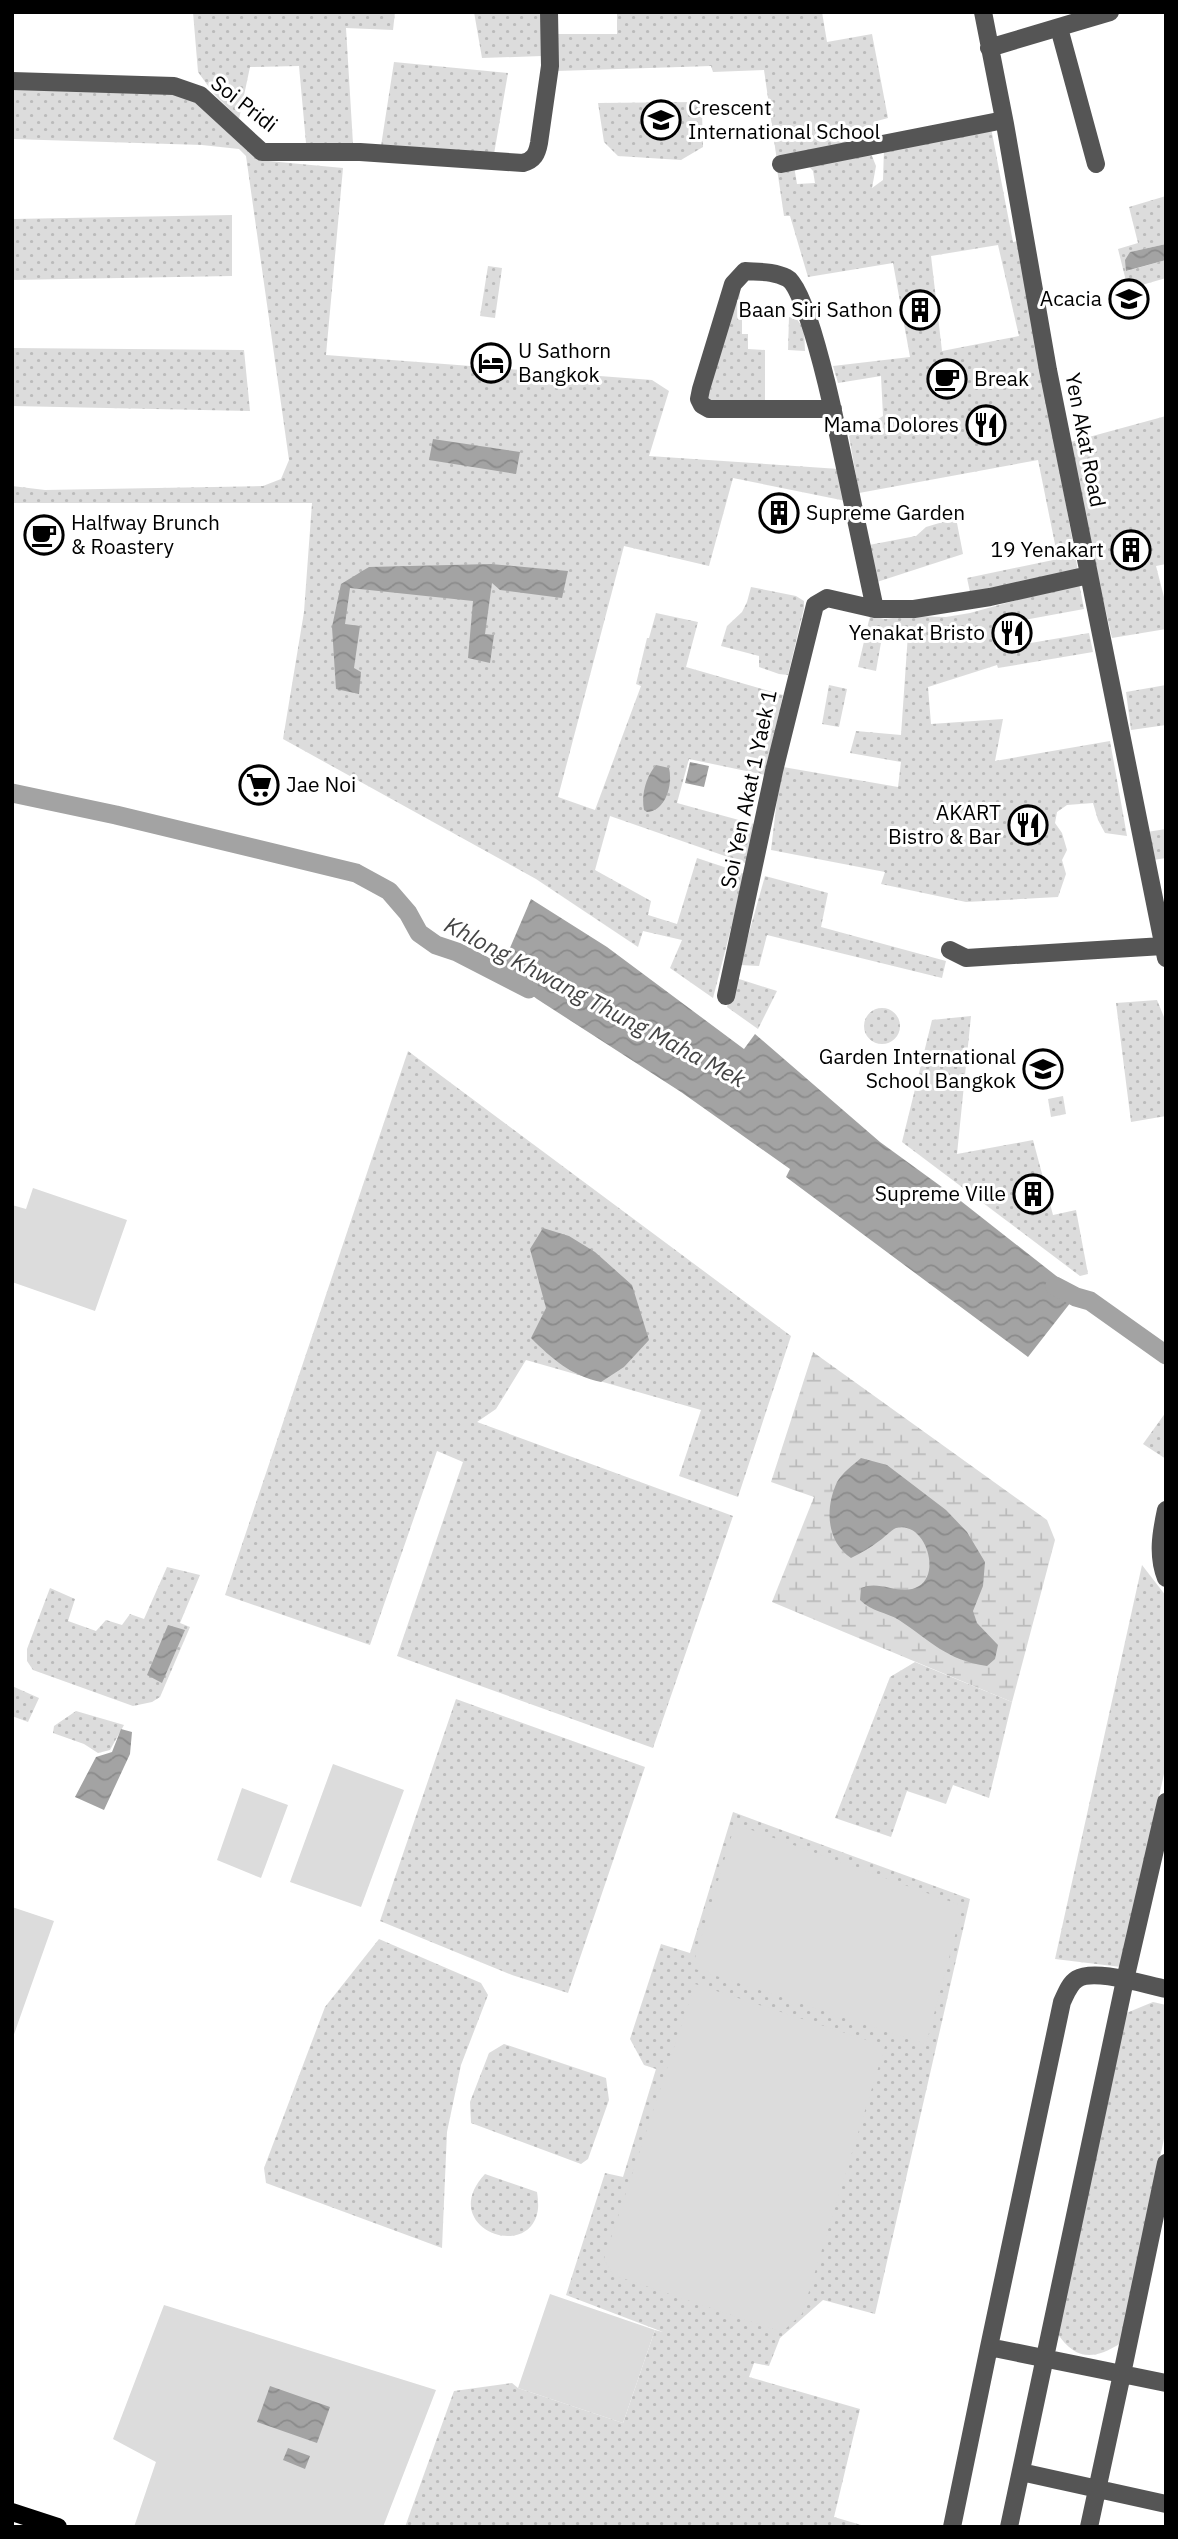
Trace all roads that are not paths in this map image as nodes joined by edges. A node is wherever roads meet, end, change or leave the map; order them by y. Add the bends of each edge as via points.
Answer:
1 (549, 12) edge
2 (983, 12) edge
3 (1110, 12) edge
4 (1059, 28) junction
5 (989, 48) junction
6 (12, 81) edge
7 (1004, 120) junction
8 (781, 164) dead end
9 (1096, 164) dead end
10 (833, 409) junction
11 (1089, 575) junction
12 (875, 609) junction
13 (950, 950) dead end
14 (1165, 952) edge
15 (726, 996) dead end
16 (1166, 1510) edge
17 (1166, 1578) edge
18 (1166, 1802) edge
19 (1125, 1980) junction
20 (1166, 1989) edge
21 (1166, 2163) edge
22 (989, 2347) junction
23 (1045, 2358) junction
24 (1122, 2374) junction
25 (1166, 2383) edge
26 (1021, 2472) junction
27 (1097, 2489) junction
28 (1166, 2504) edge
29 (12, 2512) edge
30 (58, 2527) edge
31 (952, 2527) edge
32 (1009, 2527) edge
33 (1089, 2527) edge

1 - 6 street, Soi Pridi via 550,66 539,143 537,153 523,163 358,152 262,152 200,95 174,86
2 - 5 street, Yen Akat Road
3 - 4 street
4 - 5 street
4 - 9 street
5 - 7 street, Yen Akat Road
7 - 8 street
7 - 11 street, Yen Akat Road
10 - 10 street via 794,284 768,272 745,271 733,284 701,390 702,405
10 - 12 street
11 - 12 street via 990,597 914,609
11 - 14 street, Yen Akat Road
12 - 15 street, Soi Yen Akat 1 Yaek 1 via 827,598 815,605 810,617
13 - 14 street via 966,958
16 - 17 street via 1160,1564
18 - 19 street
19 - 20 street
19 - 22 street via 1085,1976 1075,1980 1062,2003
19 - 23 street
21 - 24 street
22 - 23 street
22 - 31 street
23 - 24 street
23 - 26 street
24 - 25 street
24 - 27 street
26 - 27 street
26 - 32 street
27 - 28 street
27 - 33 street
29 - 30 main road

